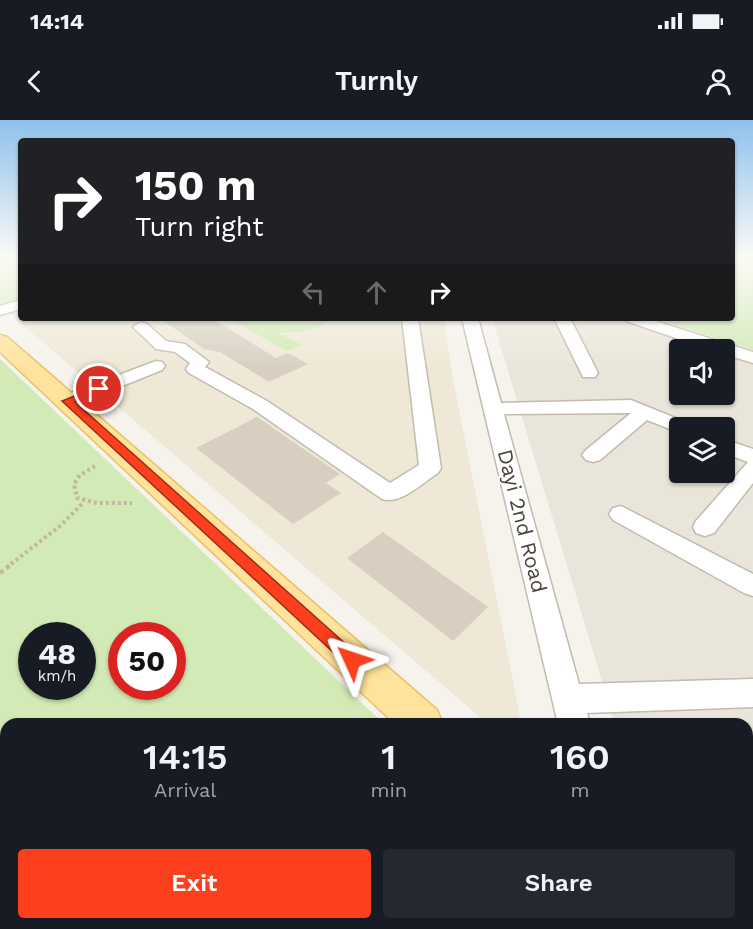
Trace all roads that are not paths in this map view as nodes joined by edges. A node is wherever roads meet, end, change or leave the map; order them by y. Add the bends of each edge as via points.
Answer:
1 (18, 305) edge
2 (0, 311) edge
3 (410, 321) edge
4 (471, 321) edge
5 (563, 321) edge
6 (640, 321) edge
7 (141, 327) dead end
8 (0, 341) edge
9 (162, 345) junction
10 (753, 358) edge
11 (176, 369) junction
12 (589, 373) dead end
13 (68, 401) junction
14 (493, 409) junction
15 (645, 411) junction
16 (669, 422) edge
17 (735, 450) edge
18 (593, 455) dead end
19 (753, 458) edge
20 (753, 468) edge
21 (621, 514) dead end
22 (705, 527) dead end
23 (753, 586) edge
24 (753, 693) edge
25 (571, 712) edge
26 (416, 718) edge

1 - 2 street
3 - 11 street via 430,468 390,494 260,405
4 - 14 street, Dayi 2nd Road
5 - 12 street
6 - 10 street
7 - 9 street
8 - 13 main road
9 - 11 street via 151,359
9 - 11 street via 179,347 200,362
11 - 13 street
13 - 26 main road
14 - 15 street via 631,406
14 - 25 street, Dayi 2nd Road
15 - 16 street
15 - 18 street
17 - 19 street
20 - 22 street
21 - 23 street
24 - 25 street

